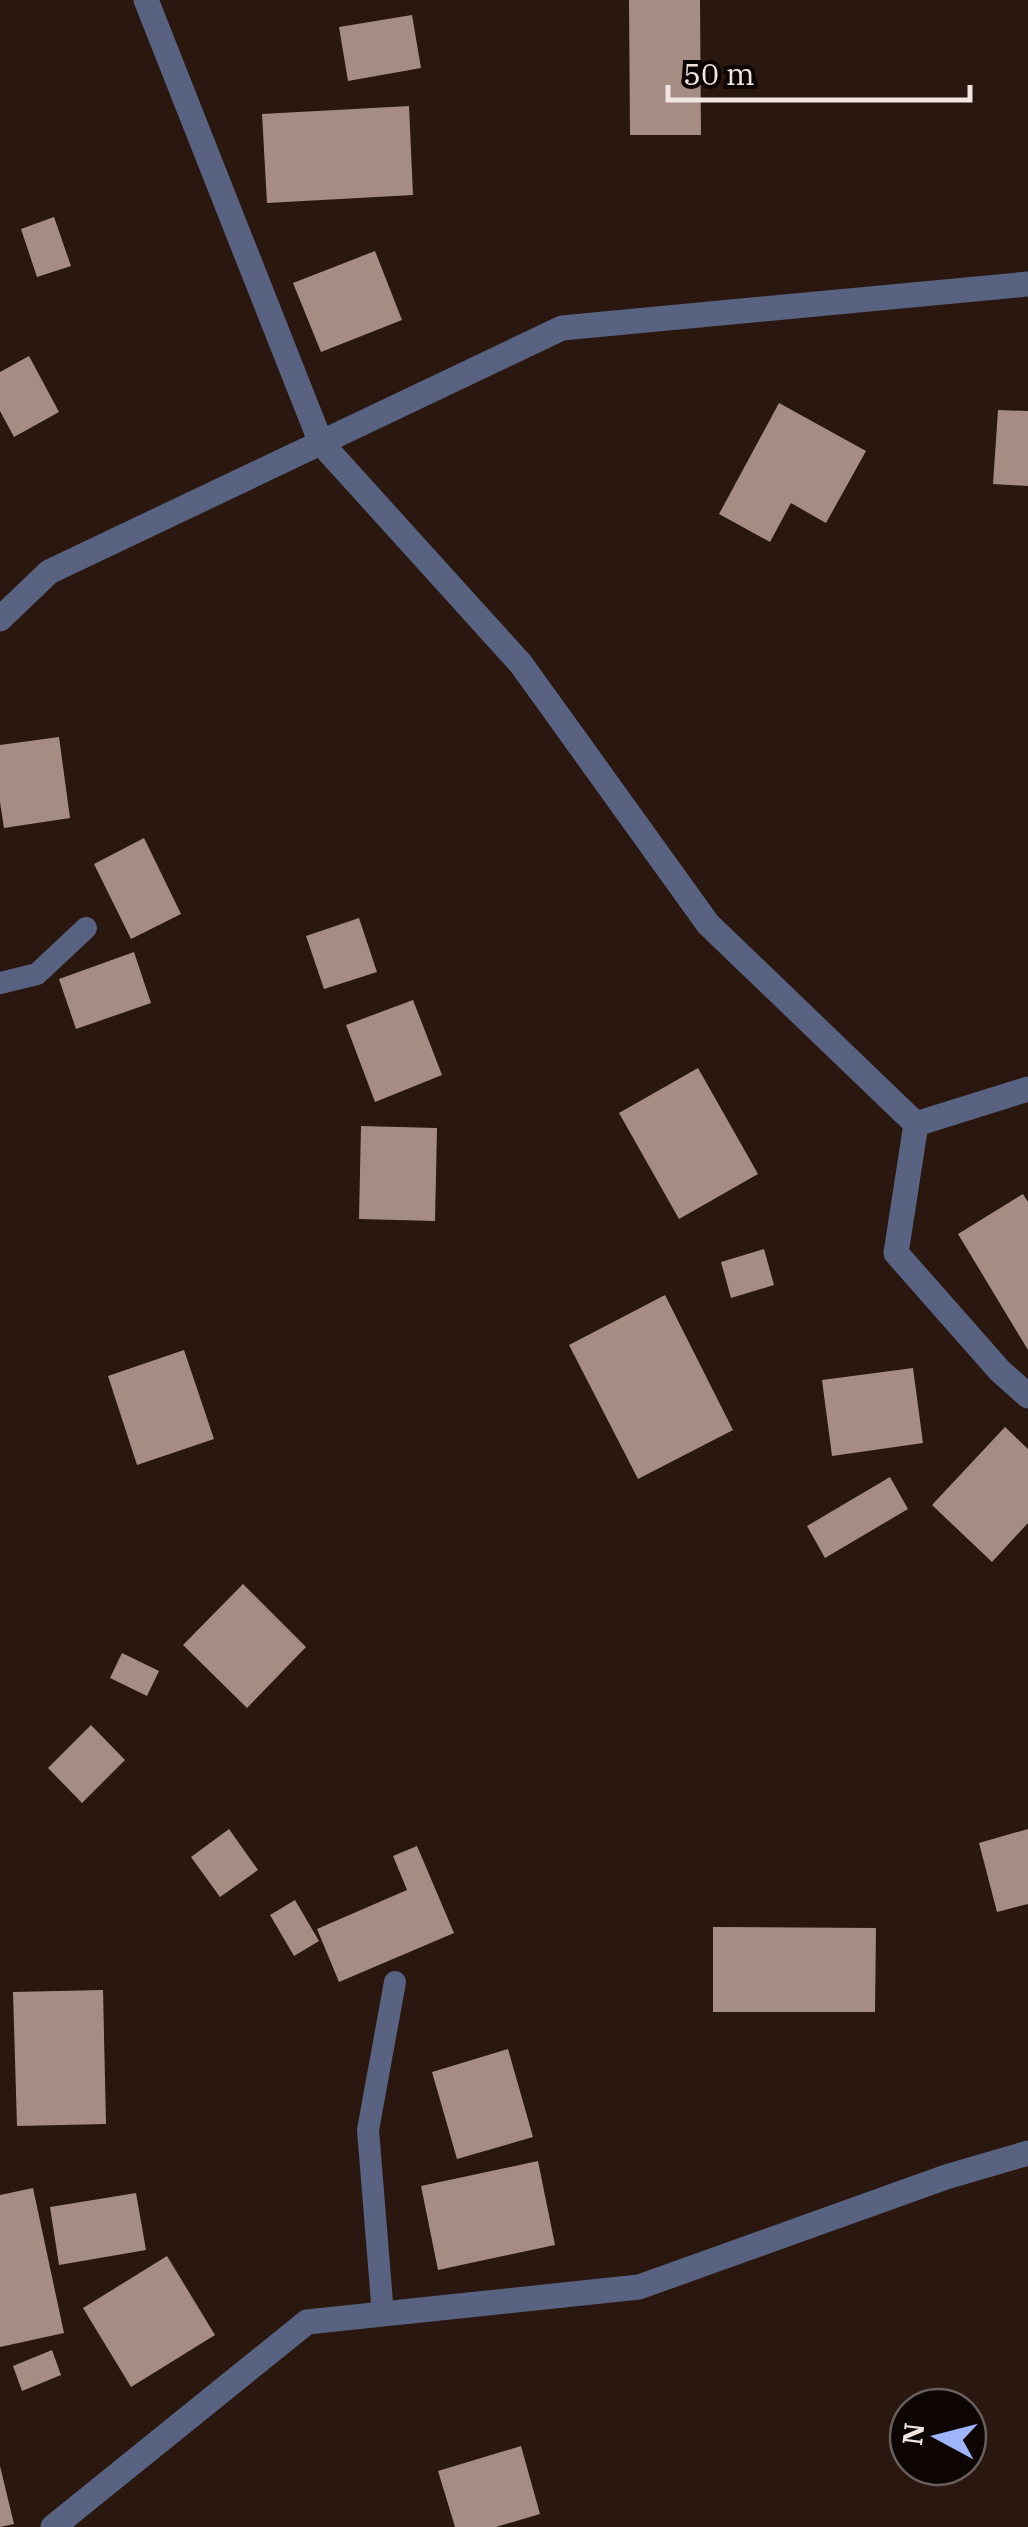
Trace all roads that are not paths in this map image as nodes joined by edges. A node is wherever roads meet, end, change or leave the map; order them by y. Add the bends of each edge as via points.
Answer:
1 (146, 0) edge
2 (1028, 284) edge
3 (321, 444) junction
4 (0, 619) edge
5 (86, 928) dead end
6 (0, 983) edge
7 (1028, 1089) edge
8 (916, 1124) junction
9 (1028, 1396) edge
10 (394, 1982) dead end
11 (1028, 2153) edge
12 (383, 2315) junction
13 (53, 2527) edge

1 - 3 street
2 - 3 street via 562,328
3 - 4 street via 49,572
3 - 8 street via 521,664 708,924
5 - 6 lane via 37,974
7 - 8 street
8 - 9 street via 896,1253
10 - 12 lane via 368,2130
11 - 12 street via 638,2286
12 - 13 street via 307,2322

